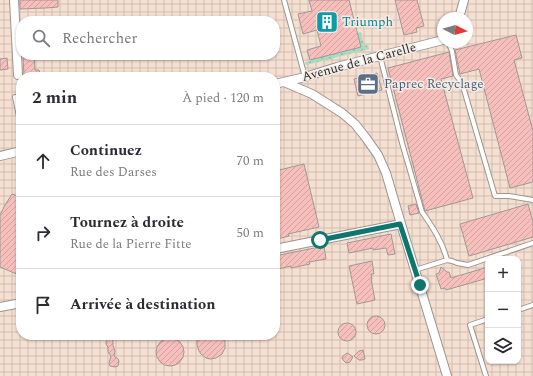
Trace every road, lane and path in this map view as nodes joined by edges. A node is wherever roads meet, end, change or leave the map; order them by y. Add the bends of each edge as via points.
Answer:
1 (14, 0) edge
2 (284, 0) edge
3 (464, 0) edge
4 (461, 12) edge
5 (16, 38) edge
6 (437, 42) edge
7 (451, 48) edge
8 (380, 56) junction
9 (17, 60) edge
10 (18, 72) edge
11 (305, 76) junction
12 (284, 82) junction
13 (280, 83) edge
14 (15, 97) dead end
15 (16, 102) edge
16 (16, 152) edge
17 (0, 156) edge
18 (533, 200) edge
19 (400, 224) junction
20 (533, 244) edge
21 (280, 248) edge
22 (447, 260) junction
23 (415, 270) junction
24 (16, 303) edge
25 (533, 305) edge
26 (0, 307) edge
27 (521, 309) edge
28 (485, 320) edge
29 (447, 376) edge
30 (486, 376) edge

1 - 5 street
2 - 11 lane
3 - 4 street
6 - 8 street, Avenue de la Carelle
7 - 18 lane via 456,75 462,83 494,196
8 - 11 street, Avenue de la Carelle
8 - 22 lane via 422,212 445,249
9 - 10 street
11 - 12 street, Avenue de la Carelle
12 - 13 street, Avenue de la Carelle
12 - 19 street via 312,94 355,124 378,156 386,173
14 - 15 lane
16 - 17 street
19 - 21 street
19 - 23 street
20 - 22 lane via 468,265
22 - 23 lane
23 - 29 street
24 - 26 street
25 - 27 lane
28 - 30 lane via 470,325

